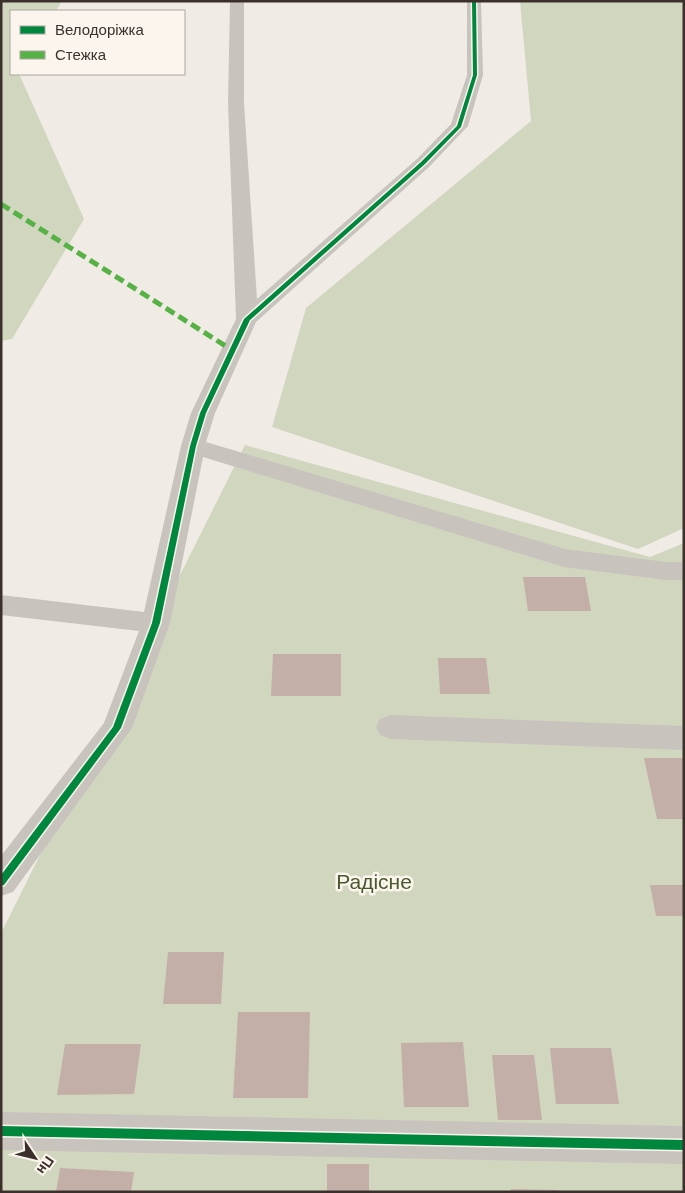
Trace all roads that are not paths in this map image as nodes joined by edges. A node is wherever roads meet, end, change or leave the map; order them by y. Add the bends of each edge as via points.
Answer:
1 (237, 1) edge
2 (474, 1) edge
3 (247, 319) junction
4 (193, 446) junction
5 (684, 571) edge
6 (1, 605) edge
7 (156, 623) junction
8 (390, 727) dead end
9 (684, 738) edge
10 (1, 882) edge
11 (1, 1132) edge
12 (684, 1145) edge

1 - 3 street via 236,103
2 - 3 street via 475,75 459,126 423,163
3 - 4 street via 203,413
4 - 5 street via 564,558
4 - 7 street
6 - 7 street
7 - 10 street via 117,728
8 - 9 street
11 - 12 street

